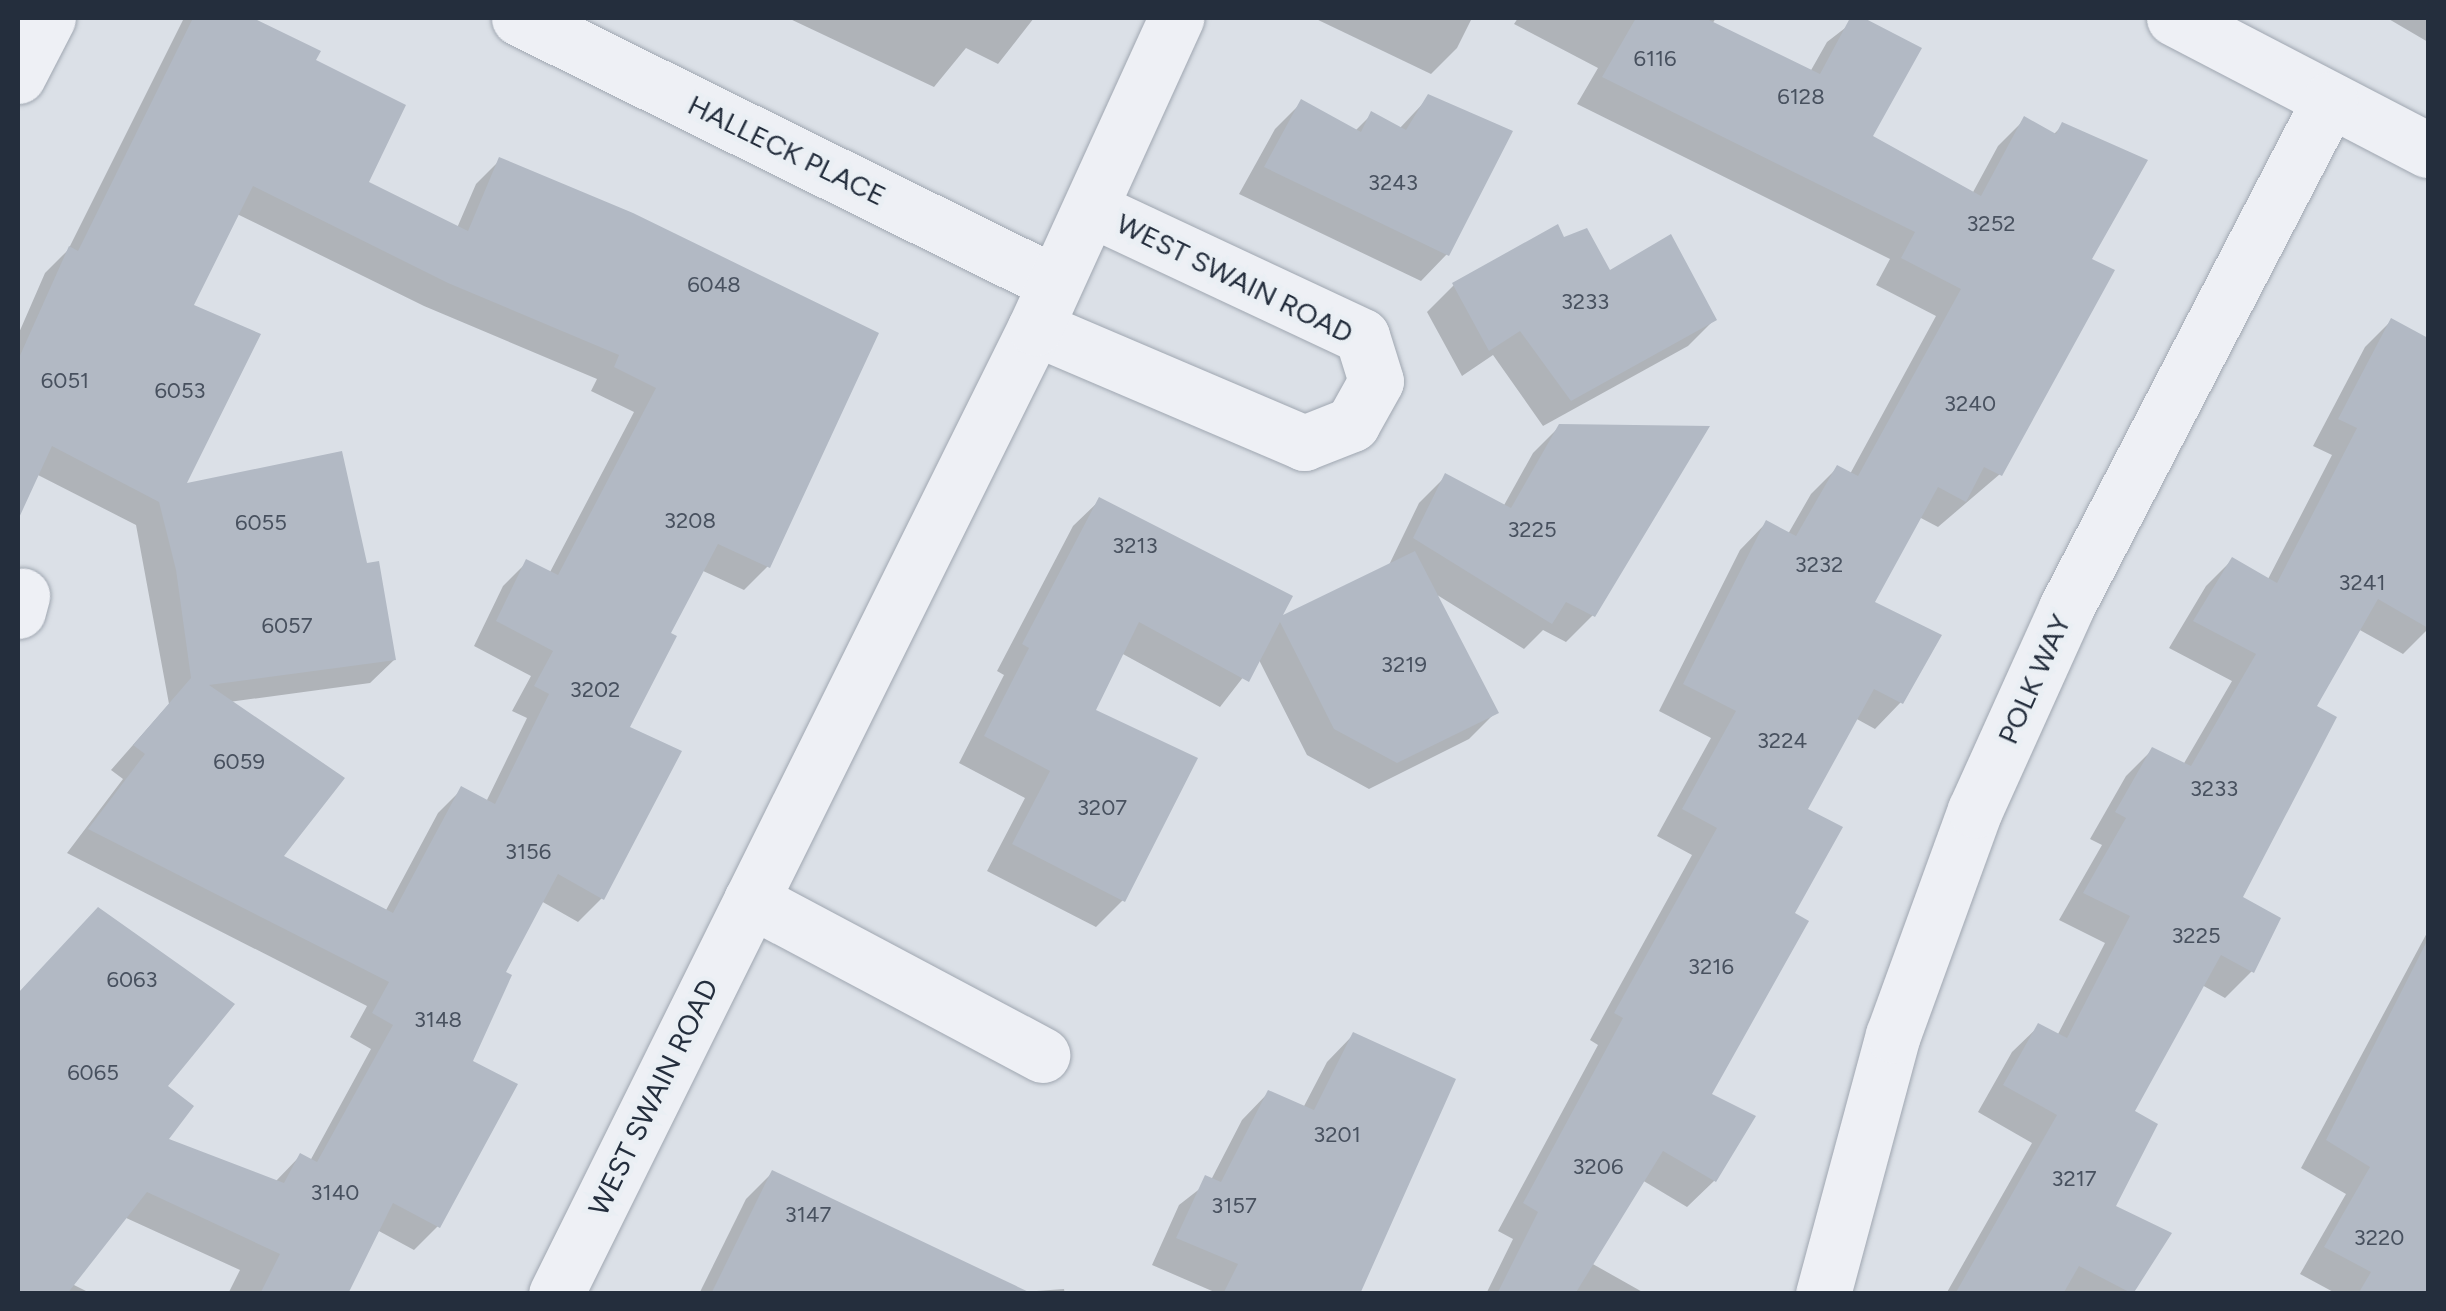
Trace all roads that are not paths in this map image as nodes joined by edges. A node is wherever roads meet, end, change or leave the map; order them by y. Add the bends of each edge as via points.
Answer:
1 (48, 18) edge
2 (519, 18) edge
3 (1176, 18) edge
4 (2174, 18) edge
5 (18, 76) edge
6 (2330, 100) junction
7 (2428, 150) edge
8 (1091, 209) junction
9 (1045, 306) junction
10 (751, 900) junction
11 (1042, 1055) dead end
12 (556, 1294) edge
13 (1823, 1294) edge

1 - 5 street
2 - 9 street, HALLECK PLACE
3 - 8 street, WEST SWAIN ROAD
4 - 6 street
6 - 7 street
6 - 13 street, POLK WAY via 2066,608 1975,810 1893,1035
8 - 9 street, WEST SWAIN ROAD
8 - 9 street, WEST SWAIN ROAD via 1362,336 1376,380 1352,424 1304,443
9 - 10 street, WEST SWAIN ROAD
10 - 11 street
10 - 12 street, WEST SWAIN ROAD

